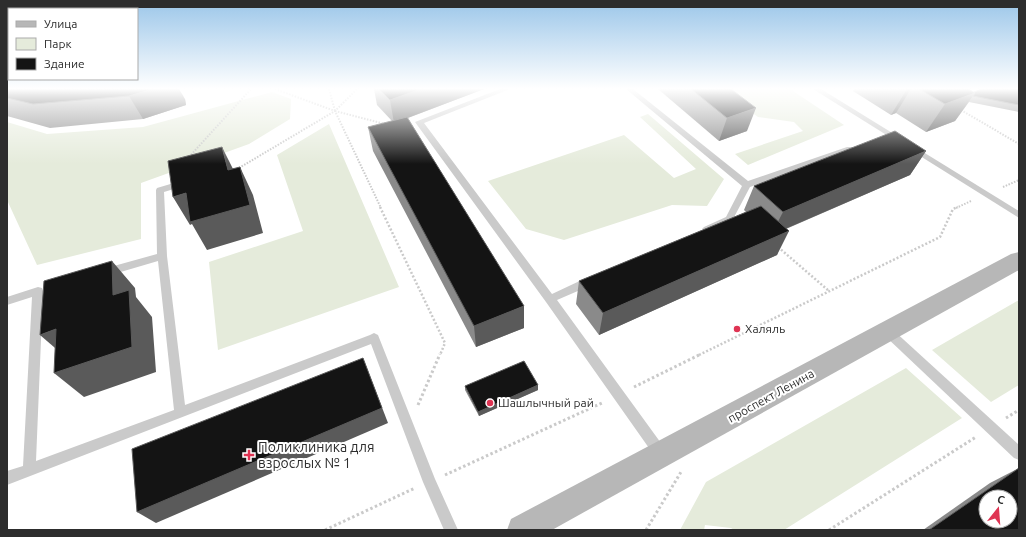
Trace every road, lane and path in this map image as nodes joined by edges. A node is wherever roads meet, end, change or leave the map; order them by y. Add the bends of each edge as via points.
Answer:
1 (228, 114) edge
2 (330, 114) edge
3 (336, 114) edge
4 (347, 114) edge
5 (440, 114) edge
6 (659, 114) edge
7 (857, 114) edge
8 (969, 114) edge
9 (385, 124) edge
10 (891, 135) junction
11 (876, 140) edge
12 (1019, 144) edge
13 (855, 147) edge
14 (185, 162) edge
15 (238, 168) edge
16 (195, 180) edge
17 (1019, 180) edge
18 (747, 186) junction
19 (986, 194) junction
20 (1019, 214) edge
21 (700, 232) edge
22 (776, 245) edge
23 (162, 256) junction
24 (1019, 260) edge
25 (96, 275) edge
26 (600, 277) edge
27 (829, 291) junction
28 (550, 299) junction
29 (7, 302) edge
30 (888, 332) junction
31 (619, 395) junction
32 (1019, 410) edge
33 (180, 413) junction
34 (408, 426) junction
35 (991, 428) junction
36 (1019, 454) edge
37 (674, 460) junction
38 (29, 470) junction
39 (7, 478) edge
40 (430, 482) junction
41 (325, 530) edge
42 (451, 530) edge
43 (522, 530) edge
44 (646, 530) edge
45 (829, 530) edge

1 - 14 path
2 - 15 path
3 - 34 path via 445,343
4 - 9 path
5 - 28 lane via 419,122
6 - 18 lane
7 - 10 lane
8 - 12 path
10 - 11 lane
10 - 19 lane
13 - 18 lane
16 - 23 lane via 160,190
17 - 19 path
18 - 21 lane via 729,219
19 - 20 lane
19 - 27 path via 952,209 940,237
22 - 27 path
23 - 25 lane
23 - 33 lane
24 - 30 main road, проспект Ленина
26 - 28 lane
27 - 31 path
28 - 31 lane
29 - 38 lane via 41,290
30 - 35 lane
30 - 37 main road, проспект Ленина
31 - 37 lane
31 - 40 path
32 - 35 path
33 - 34 lane via 374,338
33 - 38 lane
34 - 40 lane
35 - 36 lane
35 - 45 path
37 - 43 main road, проспект Ленина
37 - 44 path
38 - 39 lane
40 - 41 path
40 - 42 lane

